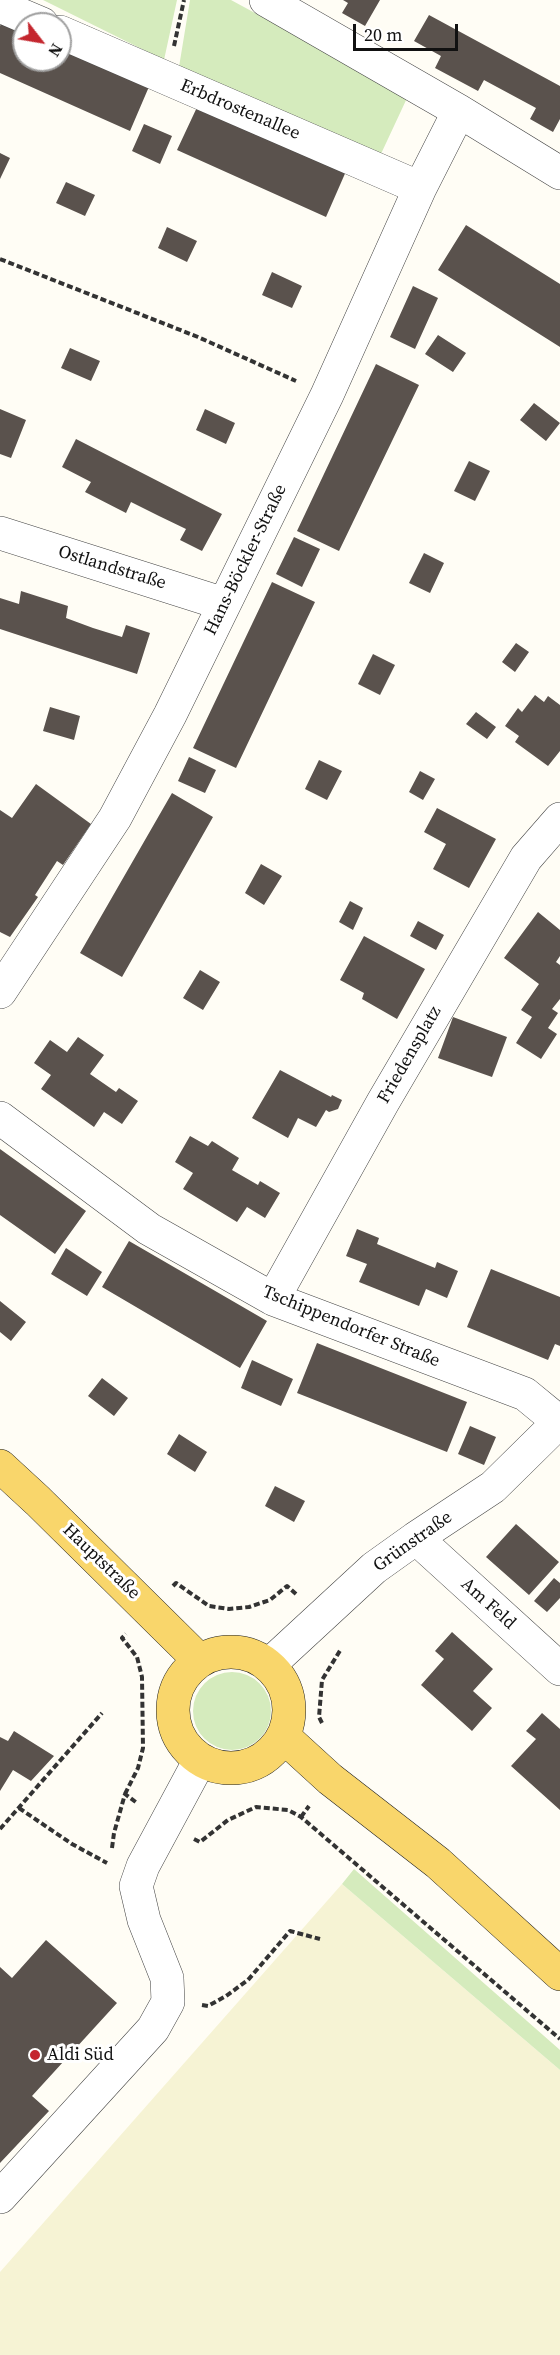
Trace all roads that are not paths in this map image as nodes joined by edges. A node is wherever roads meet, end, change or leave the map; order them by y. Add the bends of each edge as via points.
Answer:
1 (266, 0) edge
2 (0, 6) edge
3 (14, 12) edge
4 (72, 37) edge
5 (459, 111) junction
6 (560, 173) edge
7 (420, 188) junction
8 (0, 533) edge
9 (224, 604) junction
10 (560, 819) edge
11 (0, 992) edge
12 (0, 1119) edge
13 (273, 1299) junction
14 (560, 1422) edge
15 (0, 1466) edge
16 (416, 1538) junction
17 (200, 1661) junction
18 (268, 1665) junction
19 (560, 1669) edge
20 (284, 1737) junction
21 (200, 1760) junction
22 (560, 1974) edge
23 (0, 2197) edge

1 - 5 street
2 - 3 street
4 - 7 street, Erbdrostenallee
5 - 6 street
5 - 7 street, Hans-Böckler-Straße
7 - 9 street, Hans-Böckler-Straße via 327,395
8 - 9 street, Ostlandstraße
9 - 11 street, Hans-Böckler-Straße via 115,818
10 - 13 street, Friedensplatz via 526,858
12 - 13 street, Tschippendorfer Straße via 149,1228
13 - 14 street, Tschippendorfer Straße via 525,1394
14 - 16 street, Grünstraße via 493,1487
15 - 17 main road, Hauptstraße
16 - 18 street, Grünstraße via 375,1568
16 - 19 street, Am Feld
17 - 18 main road via 235,1652
17 - 21 main road via 176,1691 173,1710 176,1730 185,1747
18 - 20 main road via 287,1691 290,1706
20 - 21 main road via 262,1760 247,1767 215,1767
20 - 22 main road via 330,1779 438,1863
21 - 23 street via 136,1886 144,1920 167,1978 168,2002 147,2037

